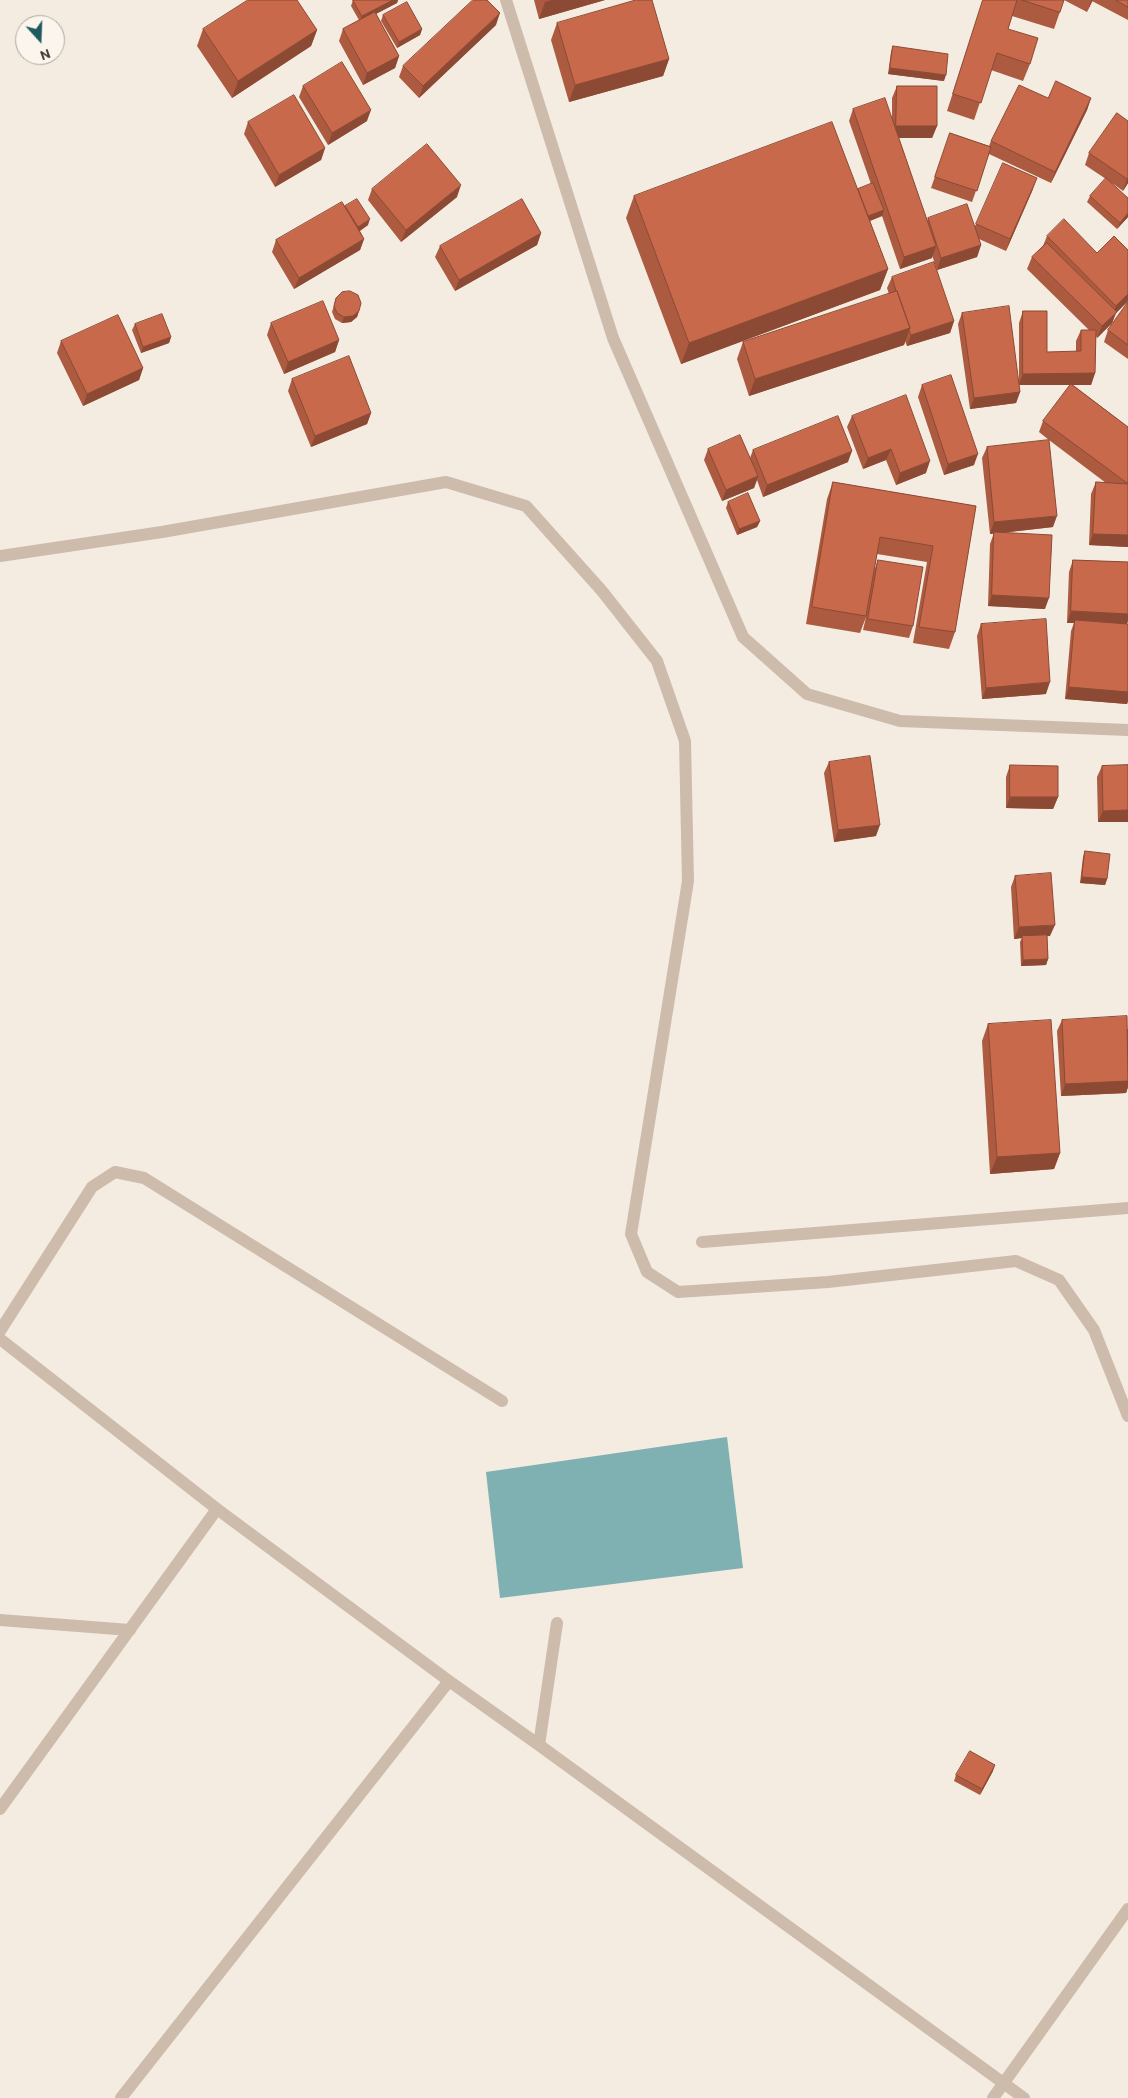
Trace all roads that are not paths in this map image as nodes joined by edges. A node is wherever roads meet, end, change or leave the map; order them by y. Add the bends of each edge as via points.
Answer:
1 (506, 0) edge
2 (0, 556) edge
3 (1128, 730) edge
4 (1128, 1208) edge
5 (702, 1242) dead end
6 (0, 1331) edge
7 (0, 1339) edge
8 (502, 1401) dead end
9 (1128, 1416) edge
10 (218, 1509) junction
11 (0, 1620) edge
12 (557, 1623) dead end
13 (130, 1630) junction
14 (449, 1681) junction
15 (539, 1745) junction
16 (0, 1809) edge
17 (1128, 1909) edge
18 (1004, 2084) junction
19 (121, 2098) edge
20 (993, 2098) edge
21 (1024, 2098) edge

1 - 3 street via 613,338 743,637 807,694 900,721
2 - 9 street via 162,532 446,482 526,506 602,591 657,661 685,741 688,881 631,1234 647,1272 678,1292 828,1282 1016,1261 1059,1280 1094,1330
4 - 5 street
6 - 8 street via 92,1187 115,1172 144,1178
7 - 10 street
10 - 13 street
10 - 14 street
11 - 13 street
12 - 15 street
13 - 16 street
14 - 15 street
14 - 19 street
15 - 18 street
17 - 18 street
18 - 20 street
18 - 21 street

